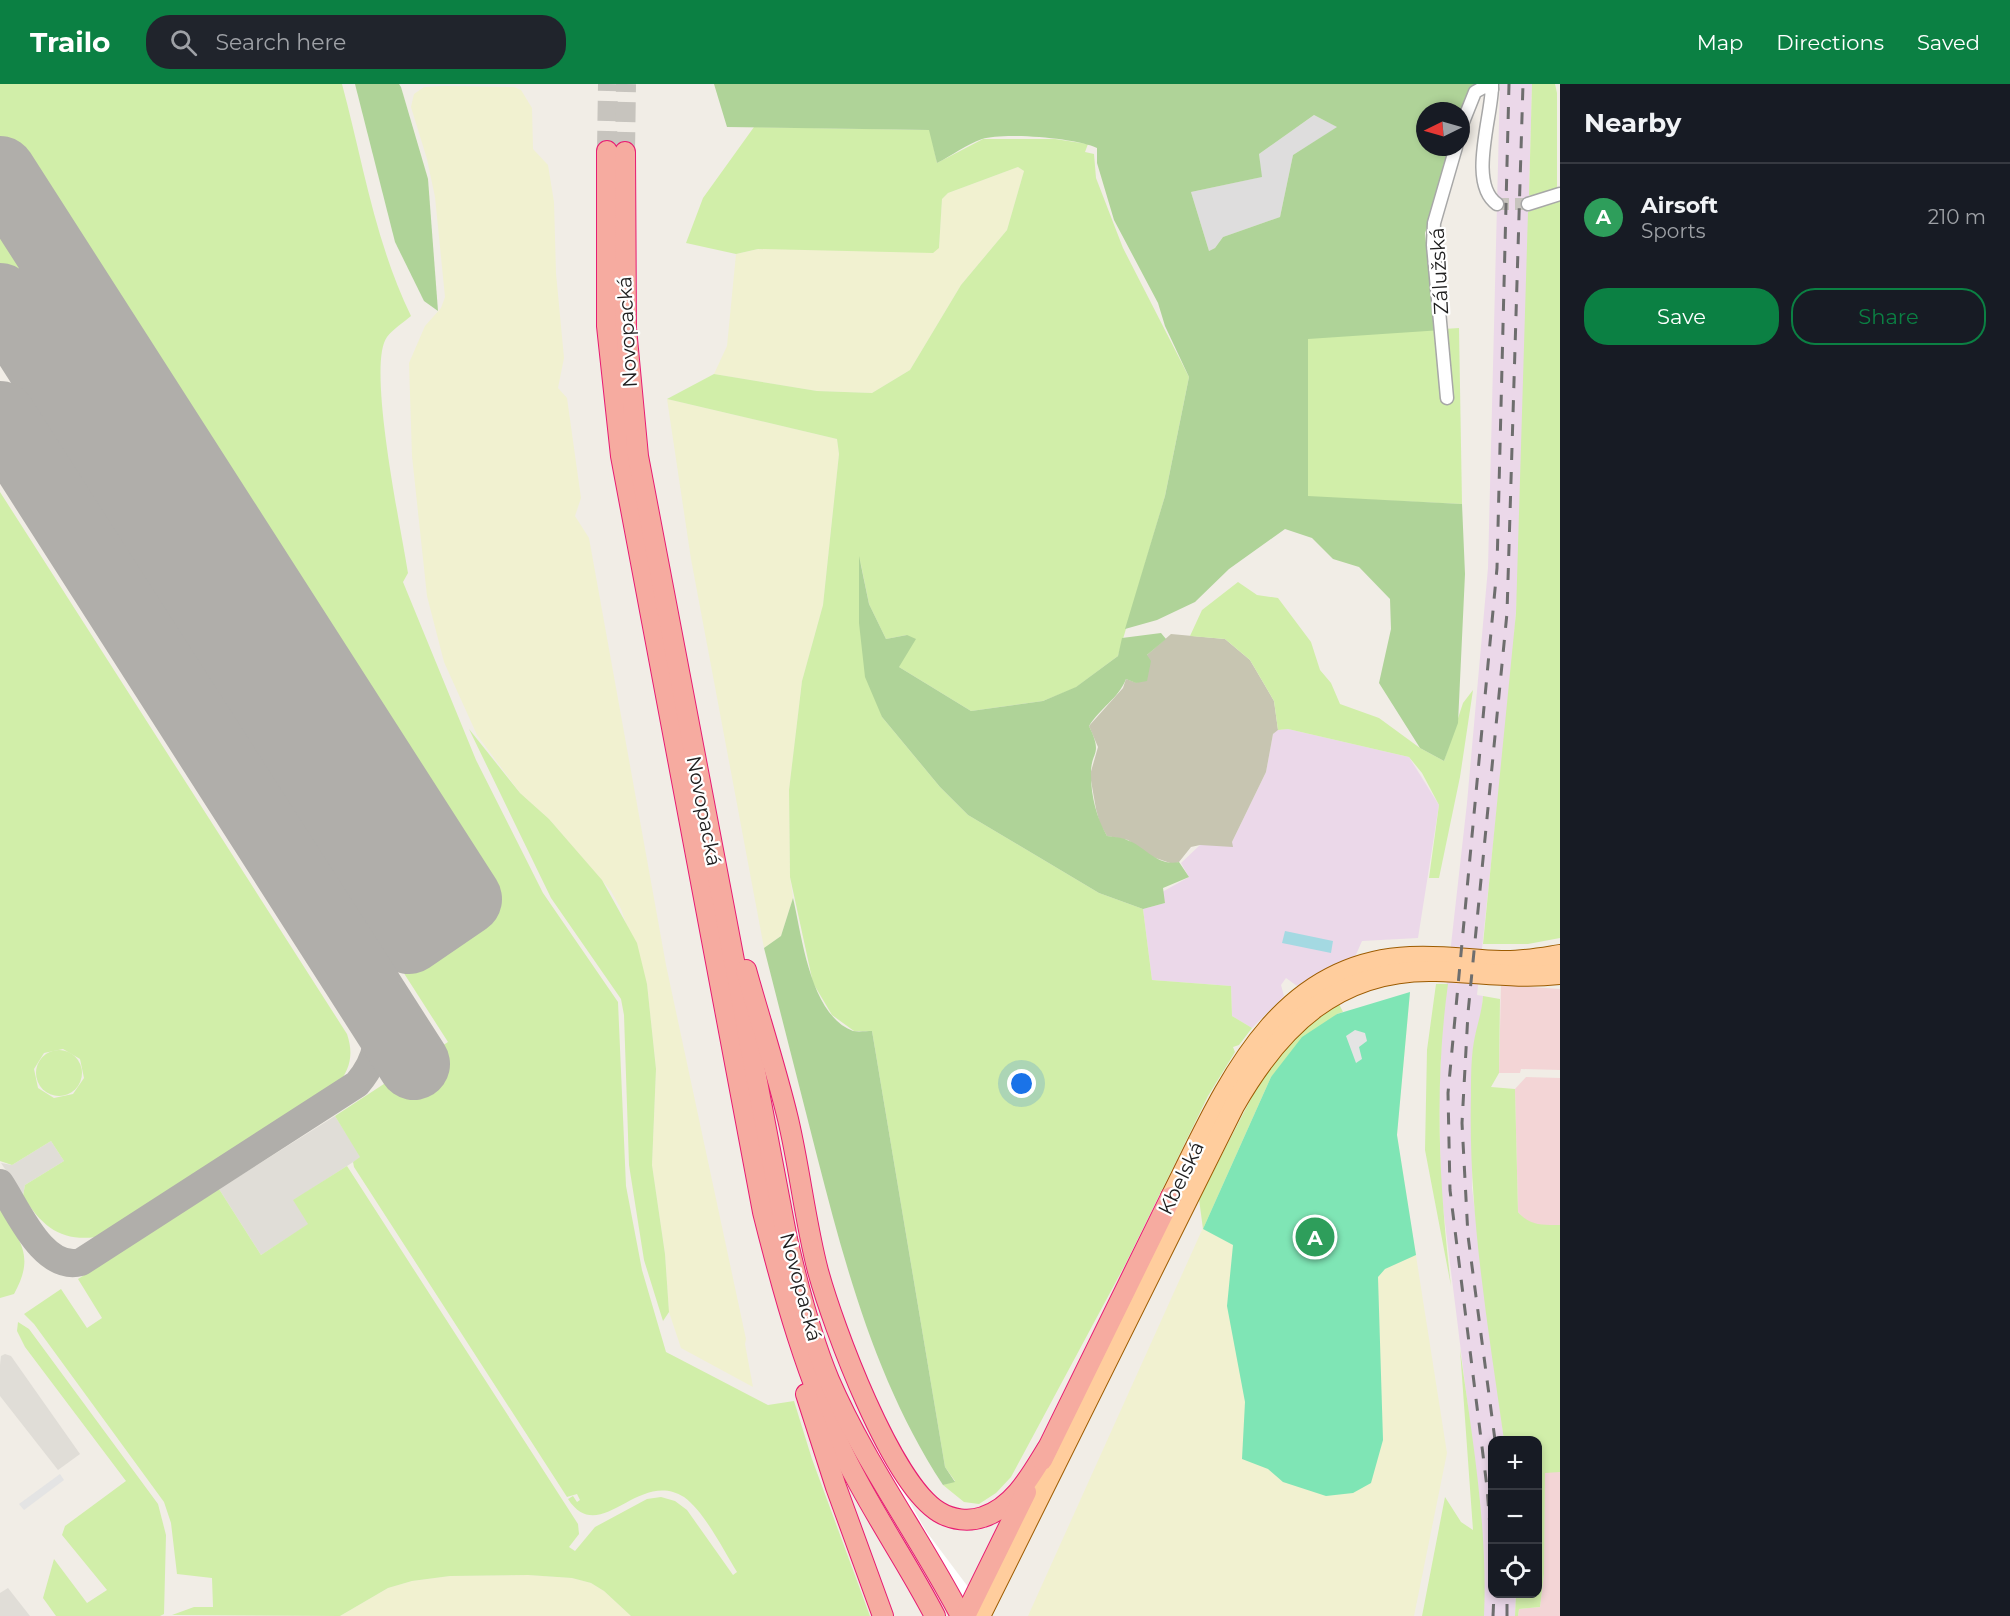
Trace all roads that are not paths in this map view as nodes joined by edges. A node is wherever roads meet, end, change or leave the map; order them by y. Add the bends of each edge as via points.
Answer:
1 (1492, 86) edge
2 (1470, 104) edge
3 (1453, 156) edge
4 (1560, 194) edge
5 (1497, 204) dead end
6 (1528, 204) tunnel mouth
7 (1447, 398) dead end
8 (711, 847) junction
9 (1560, 955) edge
10 (1560, 974) edge
11 (1171, 1197) joint
12 (777, 1269) junction
13 (1047, 1449) junction
14 (883, 1616) edge
15 (935, 1616) edge
16 (963, 1616) edge
17 (980, 1616) edge

1 - 2 street via 1475,92
1 - 5 street via 1482,167 1488,193
3 - 7 street, Zálužská via 1434,223 1433,245
4 - 6 street
8 - 12 highway, Novopacká via 651,532 630,386 616,151 608,326 621,456 750,1147
8 - 13 highway via 783,1100 819,1272 845,1352 883,1434 928,1503 946,1516 961,1520 983,1517 1008,1503
8 - 16 highway, Novopacká via 798,1286 829,1380 866,1454
9 - 11 main road, Kbelská via 1503,961 1388,959 1354,968 1316,987 1282,1012 1252,1046
10 - 17 main road, Kbelská via 1526,976 1434,970 1390,976 1340,992 1282,1035 1234,1106
11 - 13 highway, Kbelská
12 - 14 highway via 793,1354
12 - 15 highway via 818,1393 867,1499
13 - 16 highway, Kbelská

